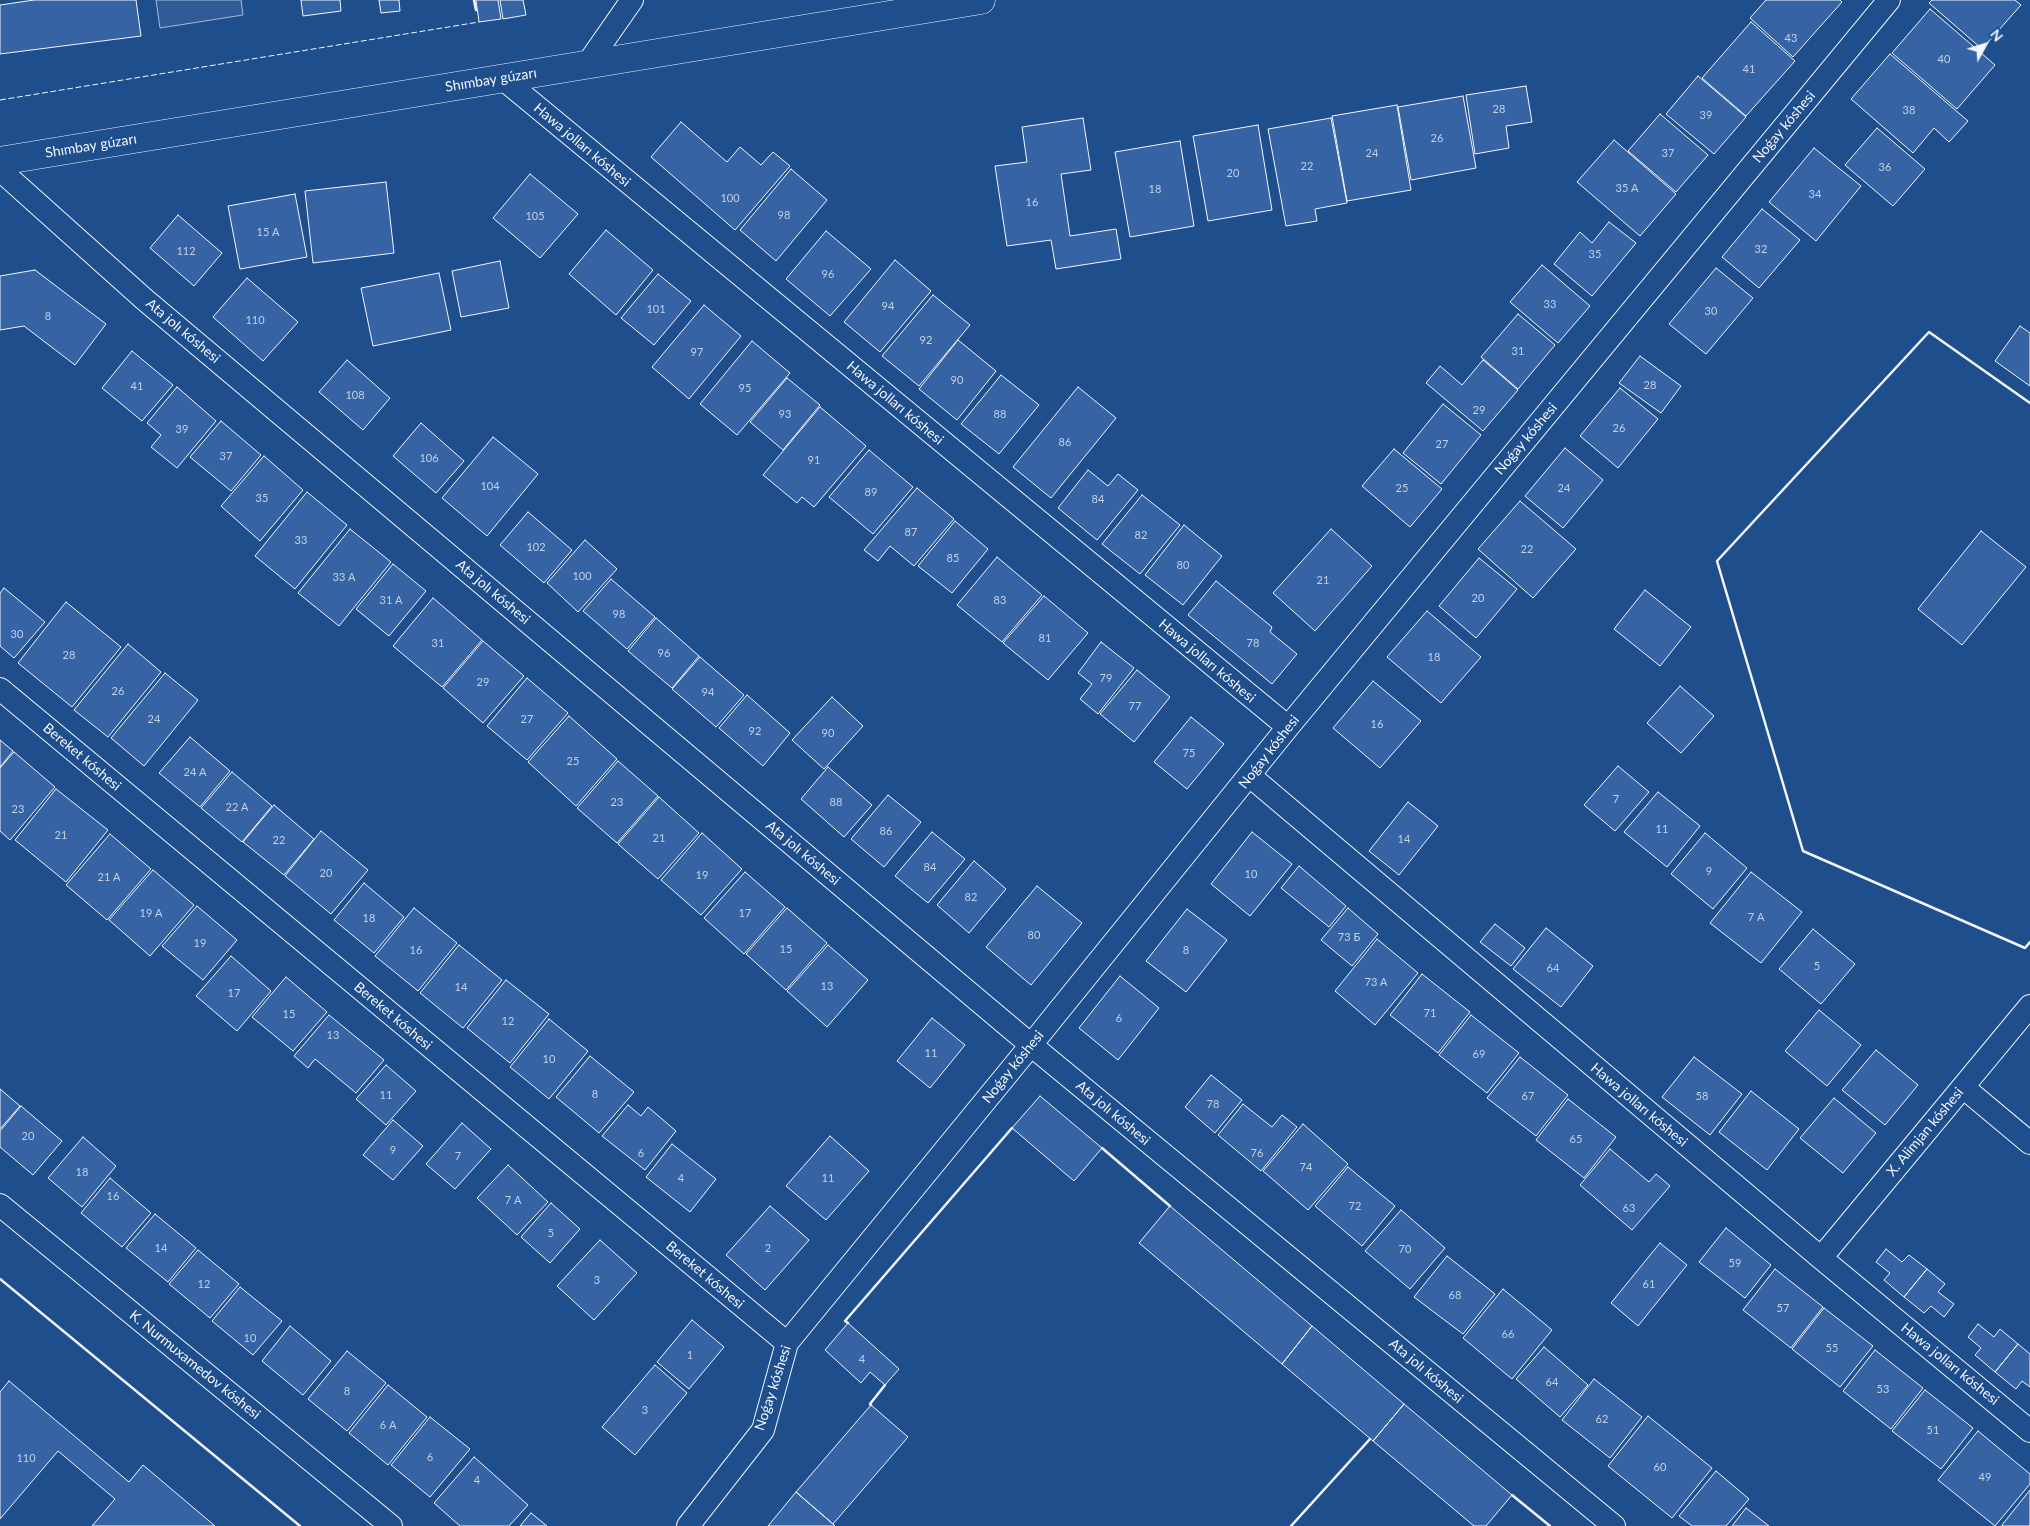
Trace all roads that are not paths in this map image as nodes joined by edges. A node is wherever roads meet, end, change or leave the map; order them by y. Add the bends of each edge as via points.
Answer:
1 (632, 0) edge
2 (981, 0) edge
3 (1889, 0) edge
4 (586, 66) junction
5 (502, 78) junction
6 (0, 161) edge
7 (0, 170) edge
8 (0, 689) edge
9 (1288, 727) junction
10 (1250, 776) junction
11 (2030, 1006) edge
12 (1031, 1045) junction
13 (1963, 1087) junction
14 (2030, 1143) edge
15 (0, 1205) edge
16 (1821, 1258) junction
17 (787, 1342) junction
18 (2030, 1430) edge
19 (391, 1526) edge
20 (688, 1526) edge
21 (1614, 1526) edge

1 - 4 street
2 - 4 main road, Shımbay gúzarı
3 - 9 street, Noǵay kóshesi
4 - 5 main road, Shımbay gúzarı
5 - 6 main road, Shımbay gúzarı
5 - 9 street, Hawa jolları kóshesi
7 - 12 street, Ata jolı kóshesi via 152,305
8 - 17 street, Bereket kóshesi
9 - 10 street, Noǵay kóshesi
10 - 12 street, Noǵay kóshesi
10 - 16 street, Hawa jolları kóshesi
11 - 13 street, X. Alimjan kóshesi
12 - 17 street, Noǵay kóshesi
12 - 21 street, Ata jolı kóshesi
13 - 14 street
13 - 16 street, X. Alimjan kóshesi
15 - 19 street, K. Nurmuxamedov kóshesi
16 - 18 street, Hawa jolları kóshesi
17 - 20 street, Noǵay kóshesi via 763,1430

